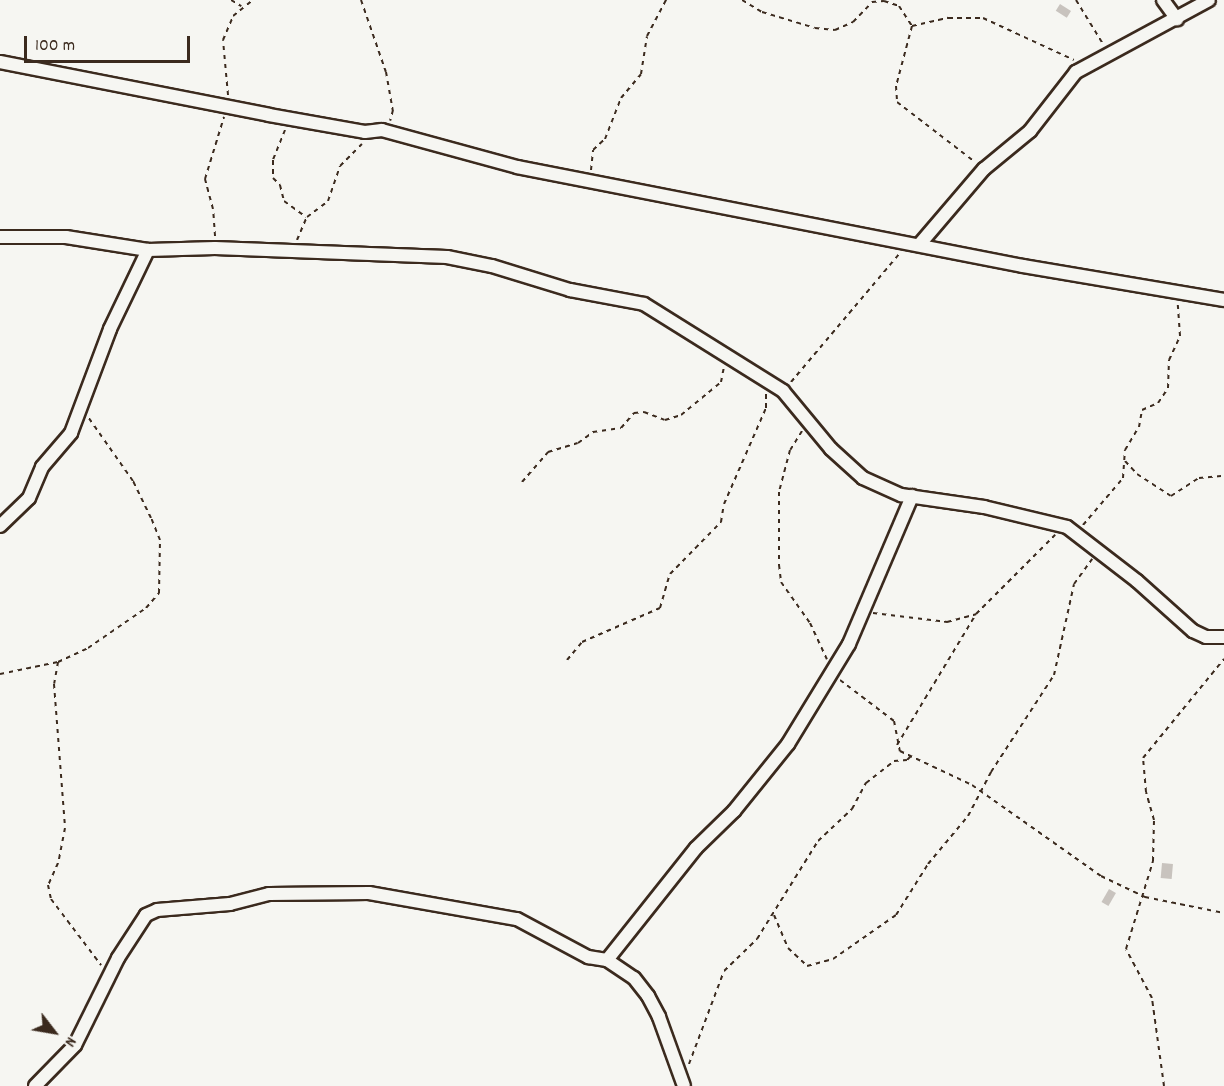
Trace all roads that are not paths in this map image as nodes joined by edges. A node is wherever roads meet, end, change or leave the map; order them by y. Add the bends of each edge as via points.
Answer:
1 (1163, 0) edge
2 (1209, 0) edge
3 (1177, 19) junction
4 (0, 62) edge
5 (0, 237) edge
6 (913, 244) junction
7 (148, 250) junction
8 (1224, 300) edge
9 (912, 496) junction
10 (0, 526) edge
11 (1224, 637) edge
12 (607, 960) junction
13 (684, 1085) edge
14 (35, 1086) edge

1 - 3 street
2 - 3 street
3 - 6 street via 1108,52 1068,80 1029,131 984,169
4 - 6 street via 365,132 382,130 517,167
5 - 7 street via 66,237
6 - 8 street
7 - 9 street via 215,248 447,257 570,290 644,304 783,391 808,423 863,478 883,490
7 - 10 street via 110,329 71,433 42,467 29,498
9 - 11 street via 1071,530 1193,632
9 - 12 street via 864,611 788,744 734,811 696,848
12 - 13 street via 634,978 648,996
12 - 14 street via 588,957 517,919 393,895 269,894 230,903 157,910 146,915 109,975 75,1045

